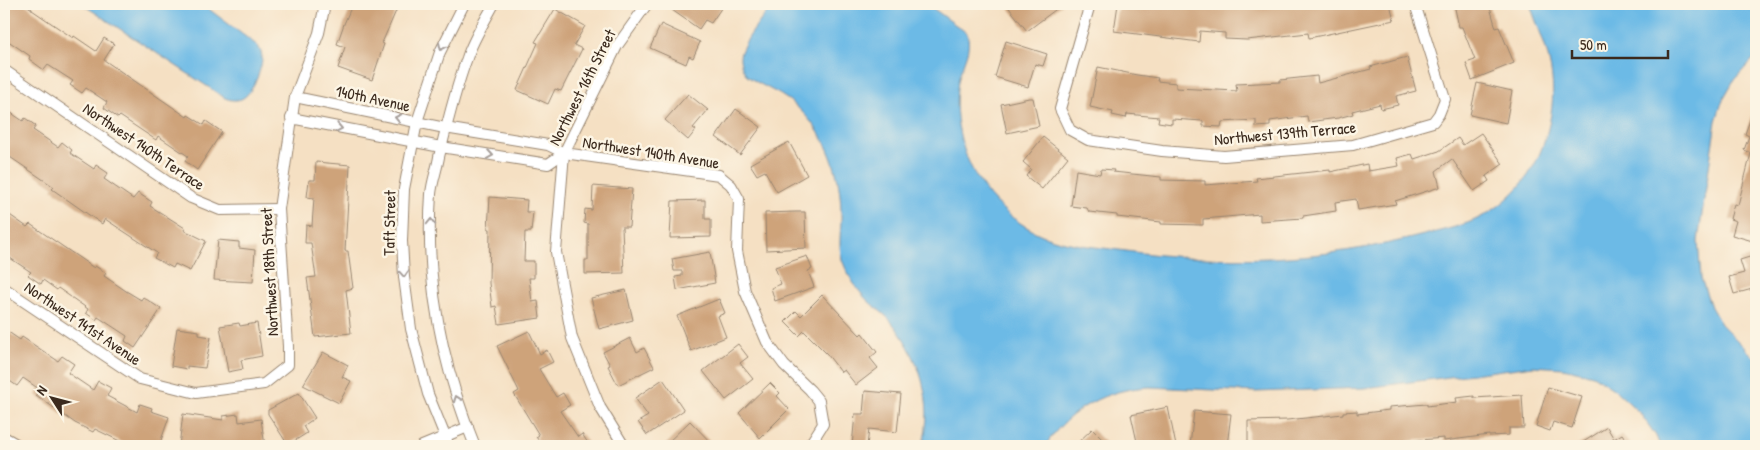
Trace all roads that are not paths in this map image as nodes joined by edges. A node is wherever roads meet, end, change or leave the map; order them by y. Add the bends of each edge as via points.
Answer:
1 (325, 4) edge
2 (464, 4) edge
3 (494, 4) edge
4 (647, 4) edge
5 (1090, 4) edge
6 (1415, 4) edge
7 (4, 70) edge
8 (295, 97) junction
9 (291, 118) junction
10 (417, 122) junction
11 (446, 128) junction
12 (413, 142) junction
13 (442, 148) junction
14 (564, 153) junction
15 (278, 209) junction
16 (4, 288) edge
17 (288, 365) joint
18 (468, 427) junction
19 (4, 437) edge
20 (447, 441) edge
21 (20, 446) edge
22 (422, 446) edge
23 (473, 446) edge
24 (624, 446) edge
25 (809, 446) edge

1 - 8 street, Northwest 18th Street
2 -> 10 street, Taft Street via 440,52
3 - 11 street via 467,57
4 - 14 street, Northwest 16th Street via 617,46
5 - 6 street, Northwest 139th Terrace via 1060,109 1070,130 1088,140 1224,156 1354,145 1432,122 1445,99
7 - 15 street, Northwest 140th Terrace via 191,198 220,210
8 - 9 street, Northwest 18th Street
10 -> 8 street, 140th Avenue
9 -> 12 street
9 - 15 street, Northwest 18th Street
10 - 11 street, 140th Avenue
10 - 12 street, Taft Street
11 - 13 street
11 - 14 street, Northwest 140th Avenue via 548,145
12 - 13 street
12 -> 20 street, Taft Street via 404,189 404,277 411,329 428,394
13 -> 14 street, Northwest 140th Avenue via 548,164
18 -> 13 street via 455,393 439,329 432,278 432,192
14 - 24 street, Northwest 16th Street via 556,252 572,338 600,407
14 - 25 street, Northwest 140th Avenue via 719,176 731,185 738,199 737,251 745,292 767,342 819,402 823,424
15 - 17 street, Northwest 18th Street
16 - 17 street, Northwest 141st Avenue via 140,379 196,393 264,384
18 - 20 street
18 - 23 street
19 - 21 street
20 - 22 street

